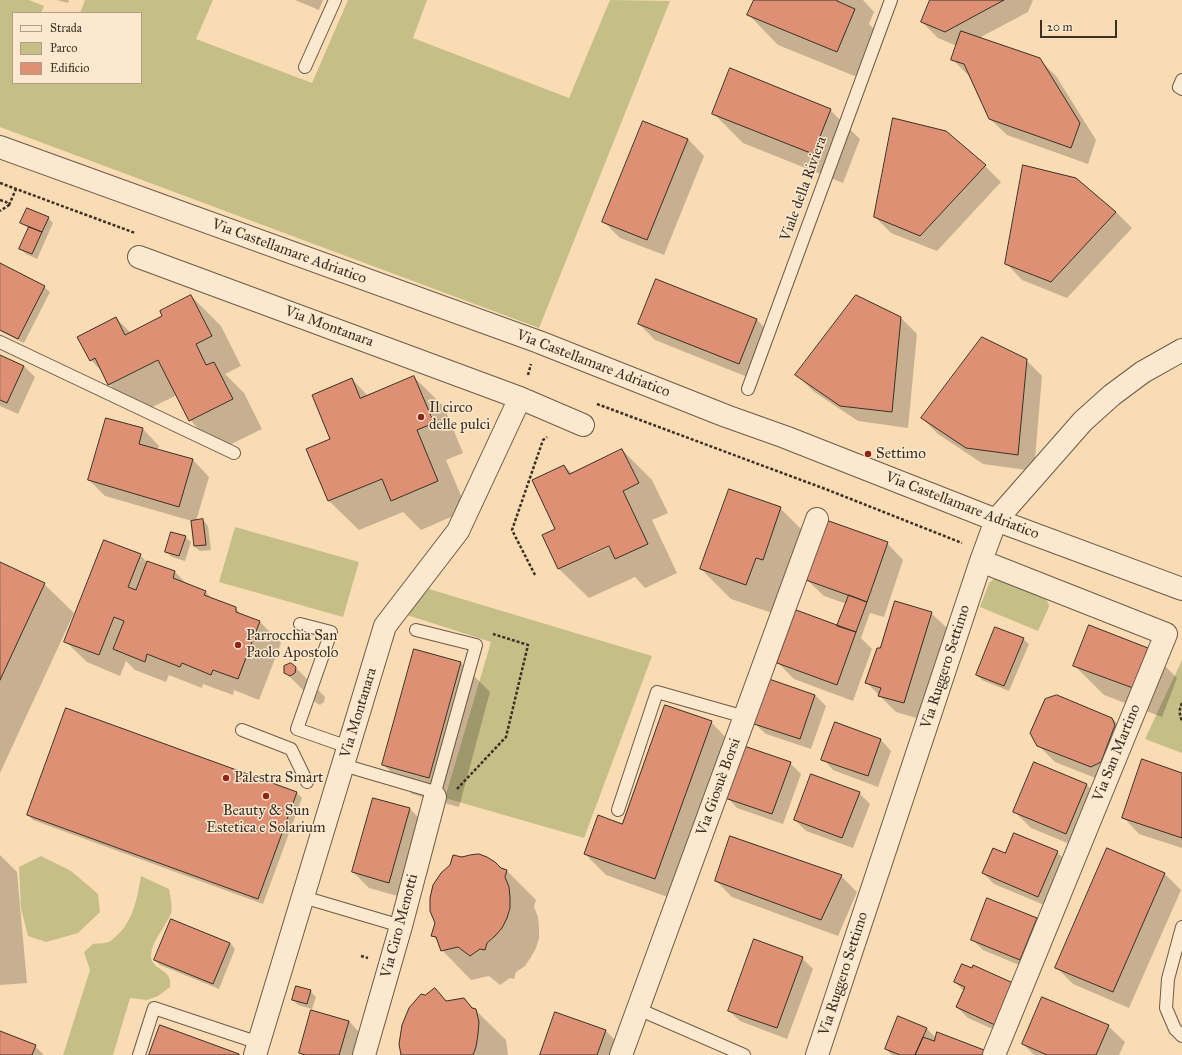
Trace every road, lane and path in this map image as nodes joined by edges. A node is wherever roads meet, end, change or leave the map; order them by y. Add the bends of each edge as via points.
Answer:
1 (335, 0) edge
2 (891, 0) edge
3 (305, 67) dead end
4 (1182, 80) edge
5 (1182, 89) edge
6 (0, 147) edge
7 (16, 189) dead end
8 (0, 200) edge
9 (10, 205) junction
10 (0, 211) edge
11 (139, 257) dead end
12 (0, 342) edge
13 (539, 342) junction
14 (1182, 350) edge
15 (748, 389) dead end
16 (520, 398) junction
17 (578, 423) joint
18 (234, 453) dead end
19 (817, 519) dead end
20 (996, 520) junction
21 (981, 561) junction
22 (535, 575) dead end
23 (1182, 589) edge
24 (300, 624) dead end
25 (416, 630) dead end
26 (1182, 703) edge
27 (745, 717) junction
28 (1182, 721) edge
29 (242, 730) dead end
30 (346, 756) junction
31 (307, 782) dead end
32 (435, 797) dead end
33 (618, 810) dead end
34 (303, 897) junction
35 (401, 926) junction
36 (1182, 927) edge
37 (638, 1010) junction
38 (1182, 1036) edge
39 (257, 1049) edge
40 (139, 1055) edge
41 (364, 1055) edge
42 (621, 1055) edge
43 (744, 1055) edge
44 (817, 1055) edge
45 (994, 1055) edge

1 - 3 lane
2 - 15 lane, Viale della Riviera
4 - 5 lane via 1179,88
6 - 13 street, Via Castellamare Adriatico
7 - 9 path
8 - 9 path
9 - 10 path
11 - 16 street, Via Montanara
12 - 18 lane
13 - 16 path
13 - 20 street, Via Castellamare Adriatico
14 - 20 street, Via Ruggero Settimo via 1144,372 1083,421
16 - 17 street, Via Montanara
16 - 30 street, Via Montanara via 458,531 385,626
17 - 22 path via 543,440 512,530
19 - 27 street, Via Giosuè Borsi
20 - 21 street, Via Ruggero Settimo
20 - 23 street, Via Castellamare Adriatico
21 - 44 street, Via Ruggero Settimo
21 - 45 street, Via San Martino via 1166,634
24 - 30 lane via 330,632 297,729
25 - 30 lane via 476,645 435,792
26 - 28 path
27 - 33 lane via 657,692
27 - 37 street, Via Giosuè Borsi
29 - 31 lane via 290,749
30 - 34 street, Via Montanara
32 - 35 street, Via Ciro Menotti
34 - 35 lane
34 - 39 street, Via Montanara
35 - 41 street, Via Ciro Menotti
36 - 38 lane via 1168,979 1166,1008 1175,1029
37 - 42 street, Via Giosuè Borsi
37 - 43 lane
39 - 40 lane via 154,1008

